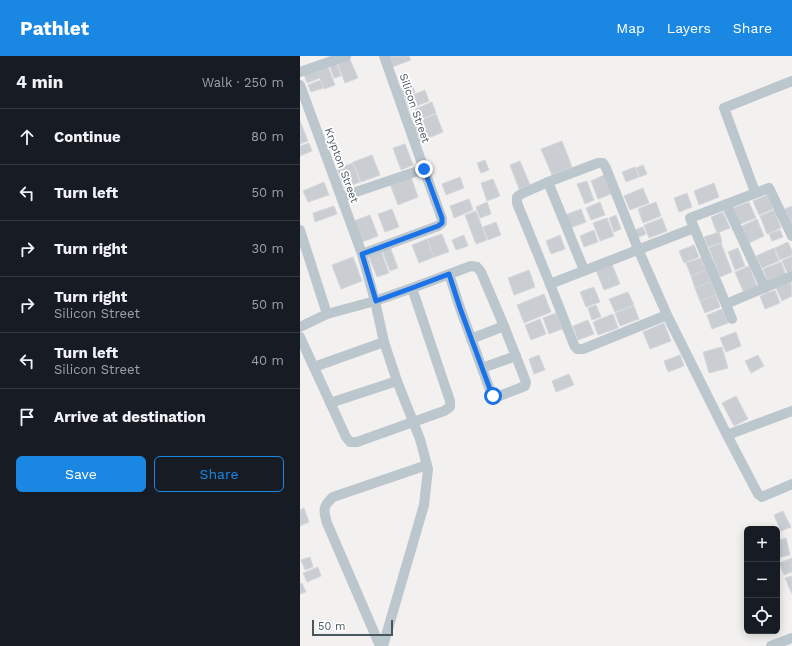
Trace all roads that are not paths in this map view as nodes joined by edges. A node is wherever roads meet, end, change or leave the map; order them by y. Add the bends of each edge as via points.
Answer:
1 (346, 56) edge
2 (384, 56) edge
3 (300, 72) edge
4 (792, 81) edge
5 (300, 85) edge
6 (424, 169) junction
7 (548, 182) junction
8 (755, 192) junction
9 (341, 197) junction
10 (726, 204) junction
11 (694, 228) junction
12 (300, 230) edge
13 (792, 236) edge
14 (638, 249) junction
15 (362, 254) junction
16 (584, 270) junction
17 (449, 274) junction
18 (792, 276) edge
19 (550, 284) junction
20 (412, 288) junction
21 (765, 288) junction
22 (376, 301) junction
23 (726, 304) junction
24 (327, 314) junction
25 (667, 315) junction
26 (732, 319) dead end
27 (504, 326) junction
28 (300, 327) edge
29 (300, 337) edge
30 (471, 339) junction
31 (384, 342) junction
32 (516, 356) junction
33 (314, 367) junction
34 (482, 368) junction
35 (397, 381) junction
36 (330, 403) junction
37 (792, 411) edge
38 (414, 423) junction
39 (727, 435) junction
40 (427, 465) junction
41 (792, 484) edge
42 (792, 638) edge
43 (381, 646) edge
44 (771, 646) edge

1 - 3 street
2 - 6 street, Silicon Street
4 - 8 street via 724,108
5 - 9 street, Krypton Street
6 - 9 street
6 - 15 street, Silicon Street via 442,223
7 - 14 street via 604,163
7 - 16 street
7 - 19 street via 521,194 517,197 517,203
8 - 10 street
8 - 13 street via 769,188
9 - 15 street, Krypton Street
10 - 11 street via 690,218
10 - 21 street
11 - 14 street
11 - 23 street
12 - 24 street
14 - 16 street
14 - 25 street
15 - 22 street, Krypton Street
16 - 19 street
17 - 20 street
17 - 27 street via 471,266 477,267
17 - 30 street
18 - 21 street
19 - 25 street via 577,349 583,349
20 - 22 street
20 - 38 street via 450,401 450,407 444,411
21 - 23 street
22 - 24 street
22 - 31 street, Krypton Street
23 - 26 street
24 - 28 street
25 - 39 street
27 - 30 street
27 - 32 street
29 - 33 street
30 - 34 street
31 - 33 street
31 - 35 street, Krypton Street
32 - 34 street
32 - 34 street via 526,382 525,386 497,396 493,396
33 - 36 street
35 - 36 street
35 - 38 street, Krypton Street
36 - 38 street via 350,442
37 - 39 street
38 - 40 street, Krypton Street
39 - 41 street via 758,494 762,497
40 - 43 street, Krypton Street via 424,506
40 - 43 street via 334,497 324,508 327,523
42 - 44 street

